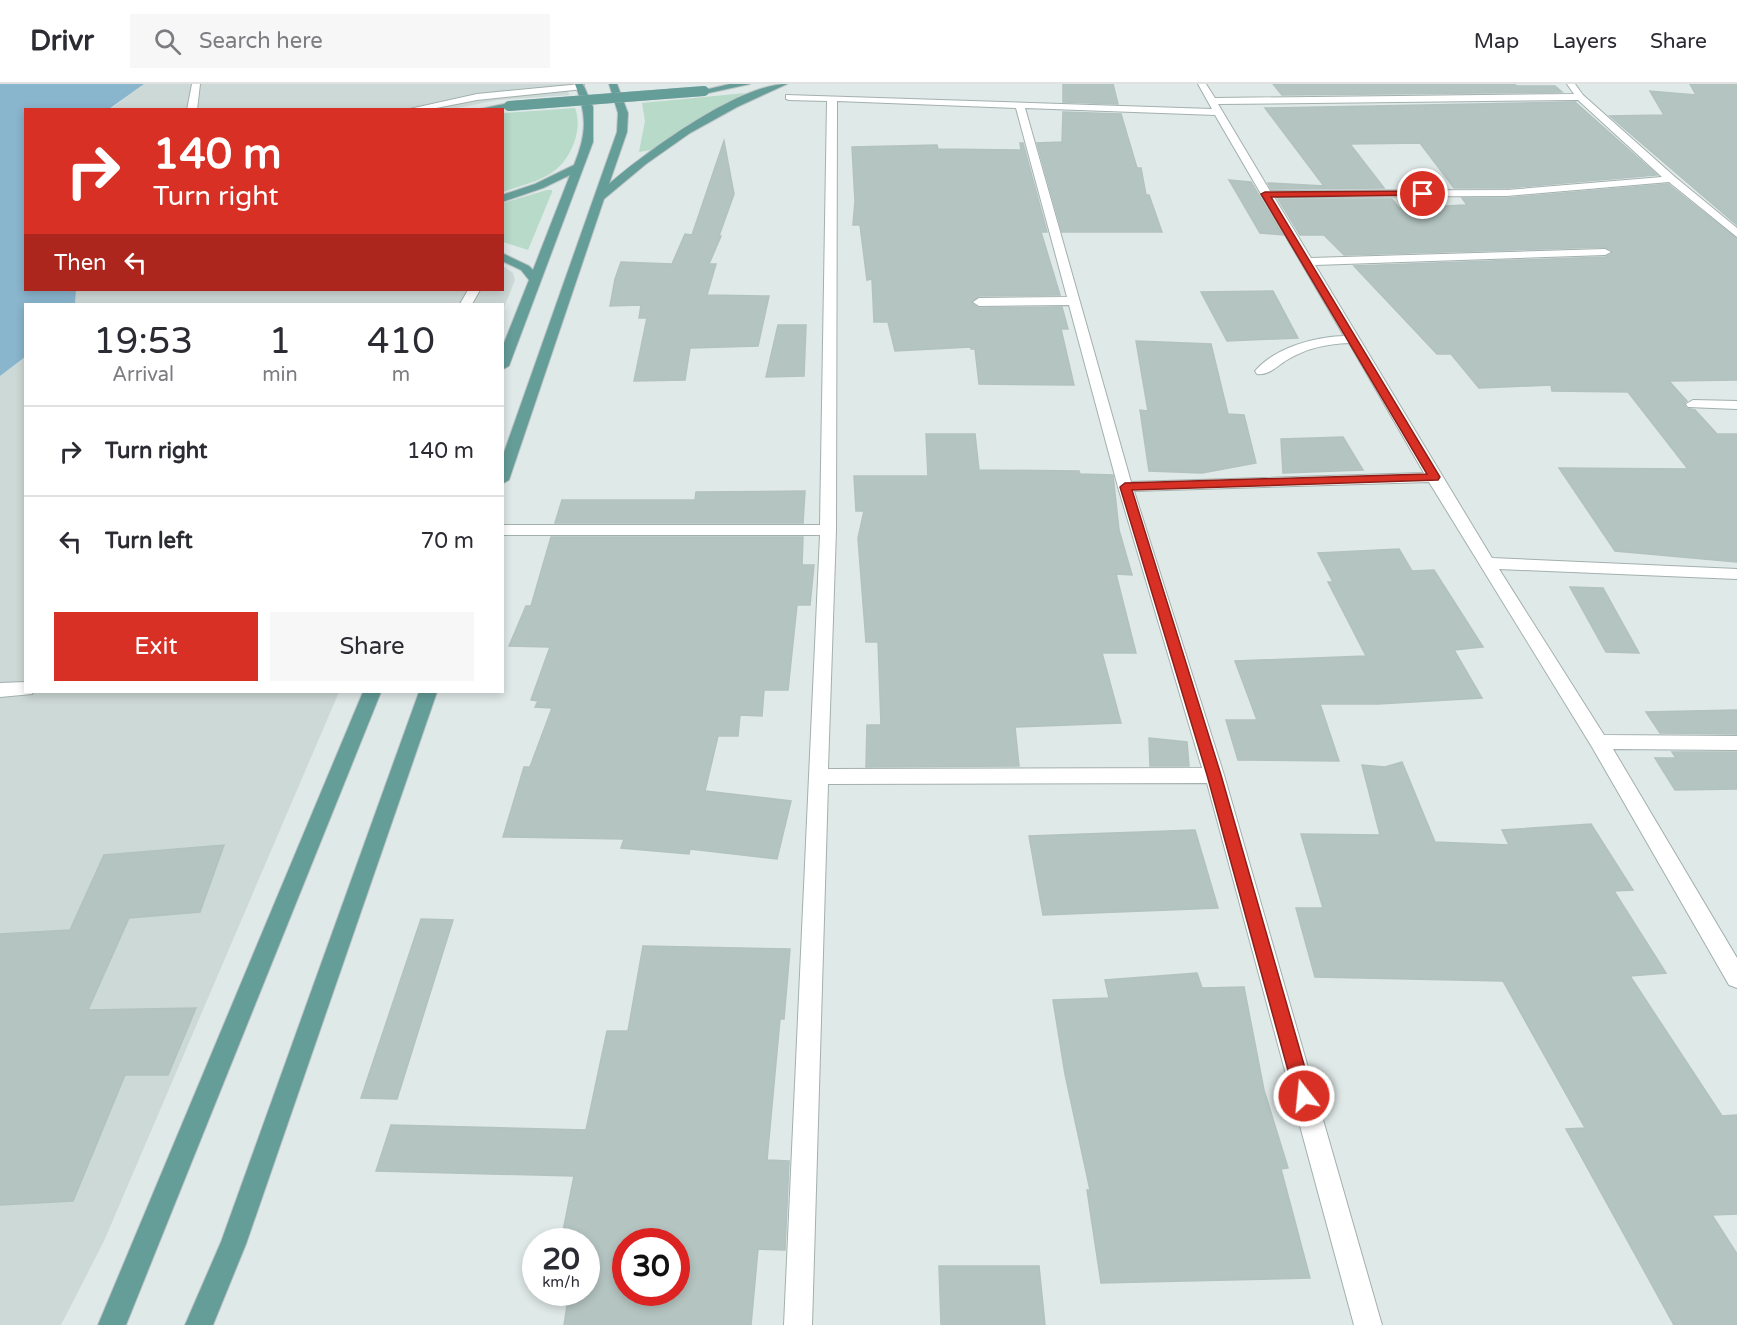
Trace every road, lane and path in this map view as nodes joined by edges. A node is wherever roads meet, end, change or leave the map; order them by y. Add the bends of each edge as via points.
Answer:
1 (196, 84) edge
2 (613, 84) edge
3 (746, 84) edge
4 (783, 84) edge
5 (1203, 84) edge
6 (1571, 84) edge
7 (580, 85) edge
8 (555, 86) edge
9 (789, 97) dead end
10 (1580, 97) junction
11 (832, 99) junction
12 (1020, 106) junction
13 (1215, 106) junction
14 (192, 108) edge
15 (419, 108) edge
16 (494, 108) edge
17 (578, 167) junction
18 (1671, 179) junction
19 (1265, 194) junction
20 (504, 198) edge
21 (598, 199) junction
22 (1737, 234) edge
23 (1605, 252) dead end
24 (504, 257) edge
25 (1306, 262) junction
26 (536, 280) junction
27 (1074, 301) junction
28 (979, 302) dead end
29 (1352, 339) junction
30 (504, 361) edge
31 (1262, 371) dead end
32 (1693, 404) dead end
33 (1737, 405) edge
34 (504, 474) edge
35 (1434, 477) junction
36 (1125, 487) junction
37 (504, 530) edge
38 (828, 530) junction
39 (1488, 563) junction
40 (1737, 574) edge
41 (24, 689) edge
42 (0, 690) edge
43 (372, 693) edge
44 (428, 693) edge
45 (1599, 742) junction
46 (1737, 743) edge
47 (1214, 775) junction
48 (818, 777) junction
49 (1737, 978) edge
50 (112, 1325) edge
51 (199, 1325) edge
52 (798, 1325) edge
53 (1368, 1325) edge

1 - 14 street
2 - 21 main road via 623,113 622,132
3 - 16 main road, bridge
4 - 21 main road via 710,116
5 - 13 street
6 - 10 street
7 - 8 street
7 - 17 main road via 589,124 588,142
8 - 15 street
9 - 11 street
10 - 13 street
10 - 18 street
11 - 12 street
11 - 38 street
12 - 13 street
12 - 27 street
13 - 19 street
17 - 20 main road
17 - 26 main road
18 - 19 street via 1507,193
18 - 22 street
19 - 25 street
21 - 34 main road
23 - 25 street
24 - 26 main road via 525,268
25 - 29 street
26 - 30 main road
27 - 28 street
27 - 36 street
29 - 31 street via 1308,343
29 - 35 street
32 - 33 street
35 - 36 street
35 - 39 street
36 - 47 street
37 - 38 street
38 - 48 street
39 - 40 street
39 - 45 street
41 - 42 street
43 - 50 main road
44 - 51 main road via 232,1244
45 - 46 street
45 - 49 street
47 - 48 street
47 - 53 street
48 - 52 street

